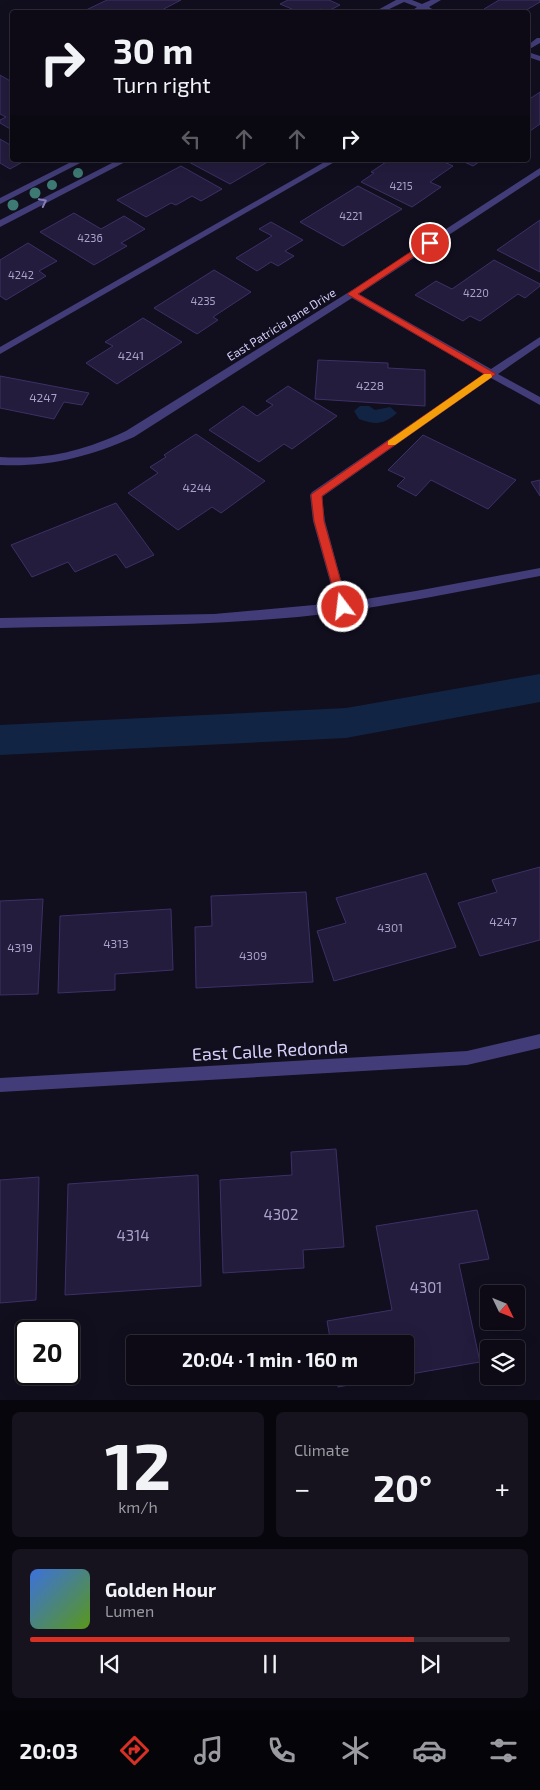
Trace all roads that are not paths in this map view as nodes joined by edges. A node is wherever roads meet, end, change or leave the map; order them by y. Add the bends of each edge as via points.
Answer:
1 (404, 0) edge
2 (437, 0) edge
3 (423, 8) junction
4 (382, 10) edge
5 (418, 10) edge
6 (428, 10) edge
7 (78, 162) edge
8 (120, 162) edge
9 (330, 162) edge
10 (540, 171) edge
11 (0, 201) edge
12 (0, 224) edge
13 (352, 294) junction
14 (540, 340) edge
15 (0, 350) edge
16 (491, 374) junction
17 (540, 402) edge
18 (0, 461) edge
19 (540, 572) edge
20 (343, 607) junction
21 (0, 623) edge
22 (540, 1040) edge
23 (0, 1085) edge

1 - 3 street
1 - 4 street
2 - 3 street
3 - 5 street
3 - 6 street
7 - 11 street
12 -> 8 street
9 - 15 street
10 - 13 street, East Patricia Jane Drive
13 - 16 street
13 - 18 street, East Patricia Jane Drive via 130,434 99,449 60,460
14 - 16 street
16 - 17 street
16 - 20 street via 316,495 319,521
19 - 20 street
20 - 21 street via 175,620
22 - 23 street, East Calle Redonda via 467,1058

